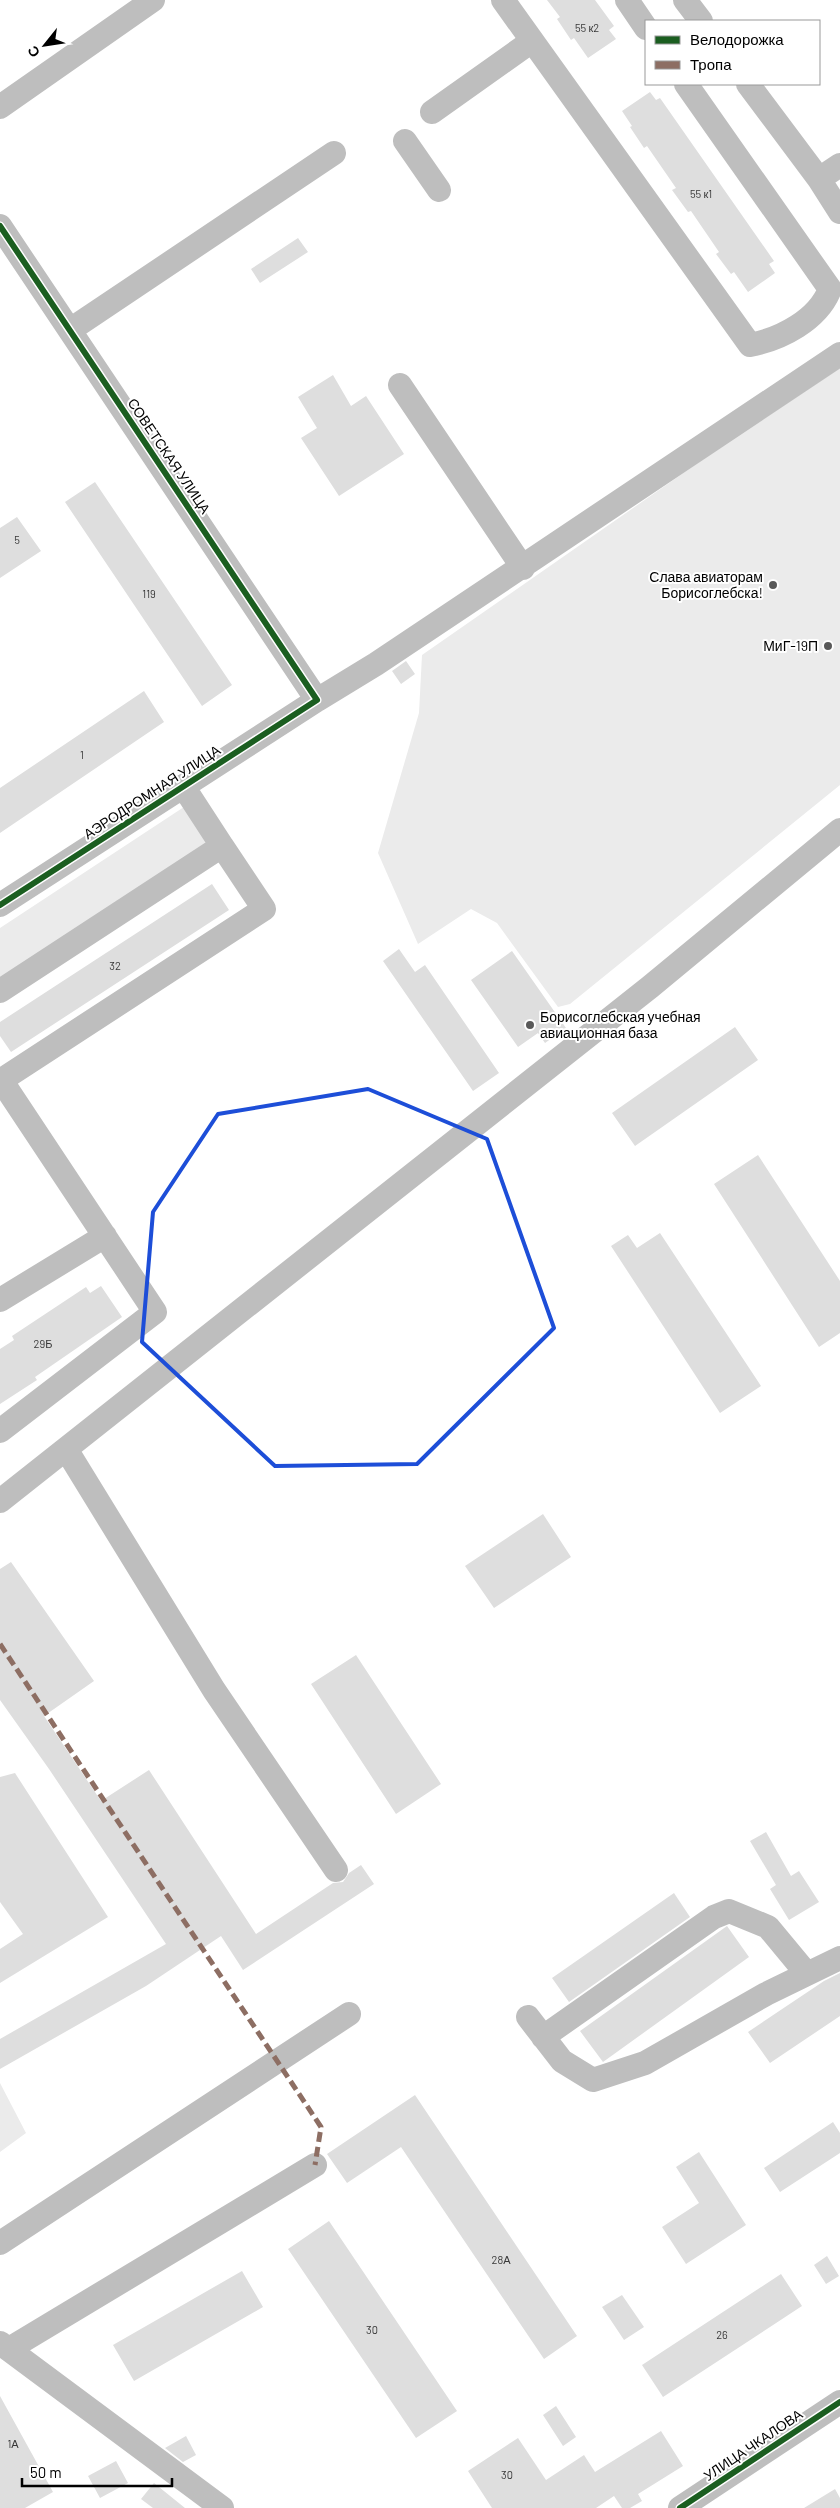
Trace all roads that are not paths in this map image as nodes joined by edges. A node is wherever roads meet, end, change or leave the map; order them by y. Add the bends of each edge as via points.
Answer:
1 (153, 0) edge
2 (503, 0) edge
3 (627, 0) edge
4 (685, 0) edge
5 (700, 20) edge
6 (645, 27) edge
7 (532, 41) junction
8 (687, 85) edge
9 (749, 85) edge
10 (0, 107) edge
11 (432, 112) dead end
12 (405, 141) dead end
13 (334, 153) dead end
14 (840, 165) edge
15 (819, 179) junction
16 (439, 190) dead end
17 (840, 212) edge
18 (0, 226) edge
19 (70, 330) junction
20 (840, 354) edge
21 (400, 385) dead end
22 (523, 568) junction
23 (317, 700) junction
24 (183, 786) junction
25 (840, 830) edge
26 (222, 846) junction
27 (0, 905) edge
28 (0, 991) edge
29 (1, 1081) edge
30 (105, 1236) junction
31 (0, 1300) edge
32 (0, 1432) edge
33 (66, 1449) junction
34 (0, 1501) edge
35 (336, 1870) dead end
36 (840, 1958) edge
37 (807, 1974) junction
38 (349, 2014) dead end
39 (528, 2017) dead end
40 (543, 2037) junction
41 (315, 2165) dead end
42 (0, 2243) edge
43 (5, 2346) edge
44 (840, 2402) edge
45 (222, 2508) edge
46 (680, 2508) edge

1 - 10 street
2 - 7 street
3 - 6 street
4 - 5 street
7 - 8 street via 750,345 772,341 803,322 826,301 830,289
7 - 11 street
9 - 15 street
12 - 16 street
13 - 19 street
14 - 15 street
15 - 17 street
18 - 19 street, СОВЕТСКАЯ УЛИЦА
19 - 23 street, СОВЕТСКАЯ УЛИЦА
20 - 22 street, АЭРОДРОМНАЯ УЛИЦА
21 - 22 street
22 - 23 street, АЭРОДРОМНАЯ УЛИЦА
23 - 24 street, АЭРОДРОМНАЯ УЛИЦА
24 - 26 street
24 - 27 street, АЭРОДРОМНАЯ УЛИЦА
25 - 33 street via 650,987
26 - 28 street
26 - 29 street via 264,909
29 - 30 street
30 - 31 street
30 - 32 street via 156,1312
33 - 34 street
33 - 35 street via 214,1690
36 - 37 street
37 - 40 street via 645,2063 593,2080 562,2061
37 - 40 street via 768,1927 729,1911 714,1917
38 - 42 street
39 - 40 street
41 - 43 street
43 - 45 street
44 - 46 street, УЛИЦА ЧКАЛОВА

